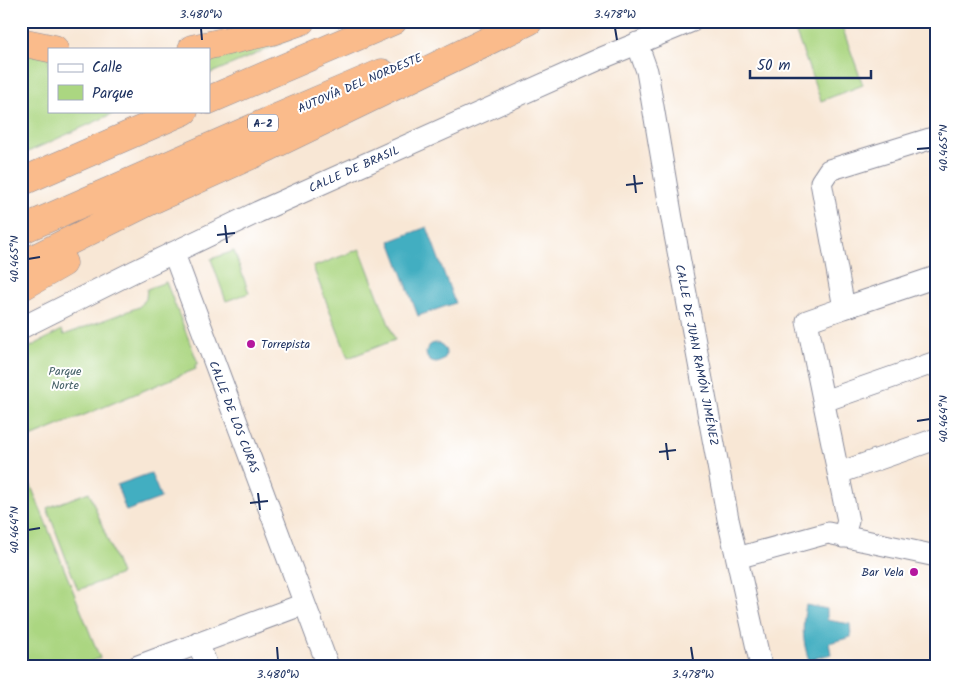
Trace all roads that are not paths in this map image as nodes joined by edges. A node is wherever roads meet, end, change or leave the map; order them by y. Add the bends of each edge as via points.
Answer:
1 (301, 21) edge
2 (393, 21) edge
3 (507, 21) edge
4 (529, 21) edge
5 (692, 21) edge
6 (21, 42) edge
7 (637, 43) junction
8 (49, 48) edge
9 (196, 48) edge
10 (210, 100) edge
11 (182, 112) edge
12 (936, 137) edge
13 (269, 147) junction
14 (21, 182) edge
15 (21, 230) edge
16 (172, 253) junction
17 (21, 265) edge
18 (936, 277) edge
19 (21, 287) edge
20 (844, 308) junction
21 (21, 328) edge
22 (936, 362) edge
23 (824, 401) junction
24 (936, 439) edge
25 (839, 473) junction
26 (835, 535) junction
27 (936, 556) edge
28 (736, 558) junction
29 (306, 610) junction
30 (198, 643) junction
31 (138, 666) edge
32 (207, 666) edge
33 (328, 666) edge
34 (761, 666) edge

1 - 9 highway
2 - 10 highway
3 - 15 highway, AUTOVÍA DEL NORDESTE / A-2
4 - 13 highway
5 - 7 street, CALLE DE BRASIL
6 - 8 highway
7 - 16 street, CALLE DE BRASIL
7 - 28 street, CALLE DE JUAN RAMÓN JIMÉNEZ via 647,71
11 - 14 highway
12 - 20 street via 829,170 821,182
13 - 17 highway
13 - 19 highway
16 - 21 street, CALLE DE BRASIL
16 - 29 street, CALLE DE LOS CURAS
18 - 20 street
20 - 23 street via 807,321
22 - 23 street
23 - 25 street
24 - 25 street
25 - 26 street via 848,521
26 - 27 street
26 - 28 street
28 - 34 street, CALLE DE JUAN RAMÓN JIMÉNEZ
29 - 30 street
29 - 33 street, CALLE DE LOS CURAS
30 - 31 street
30 - 32 street

